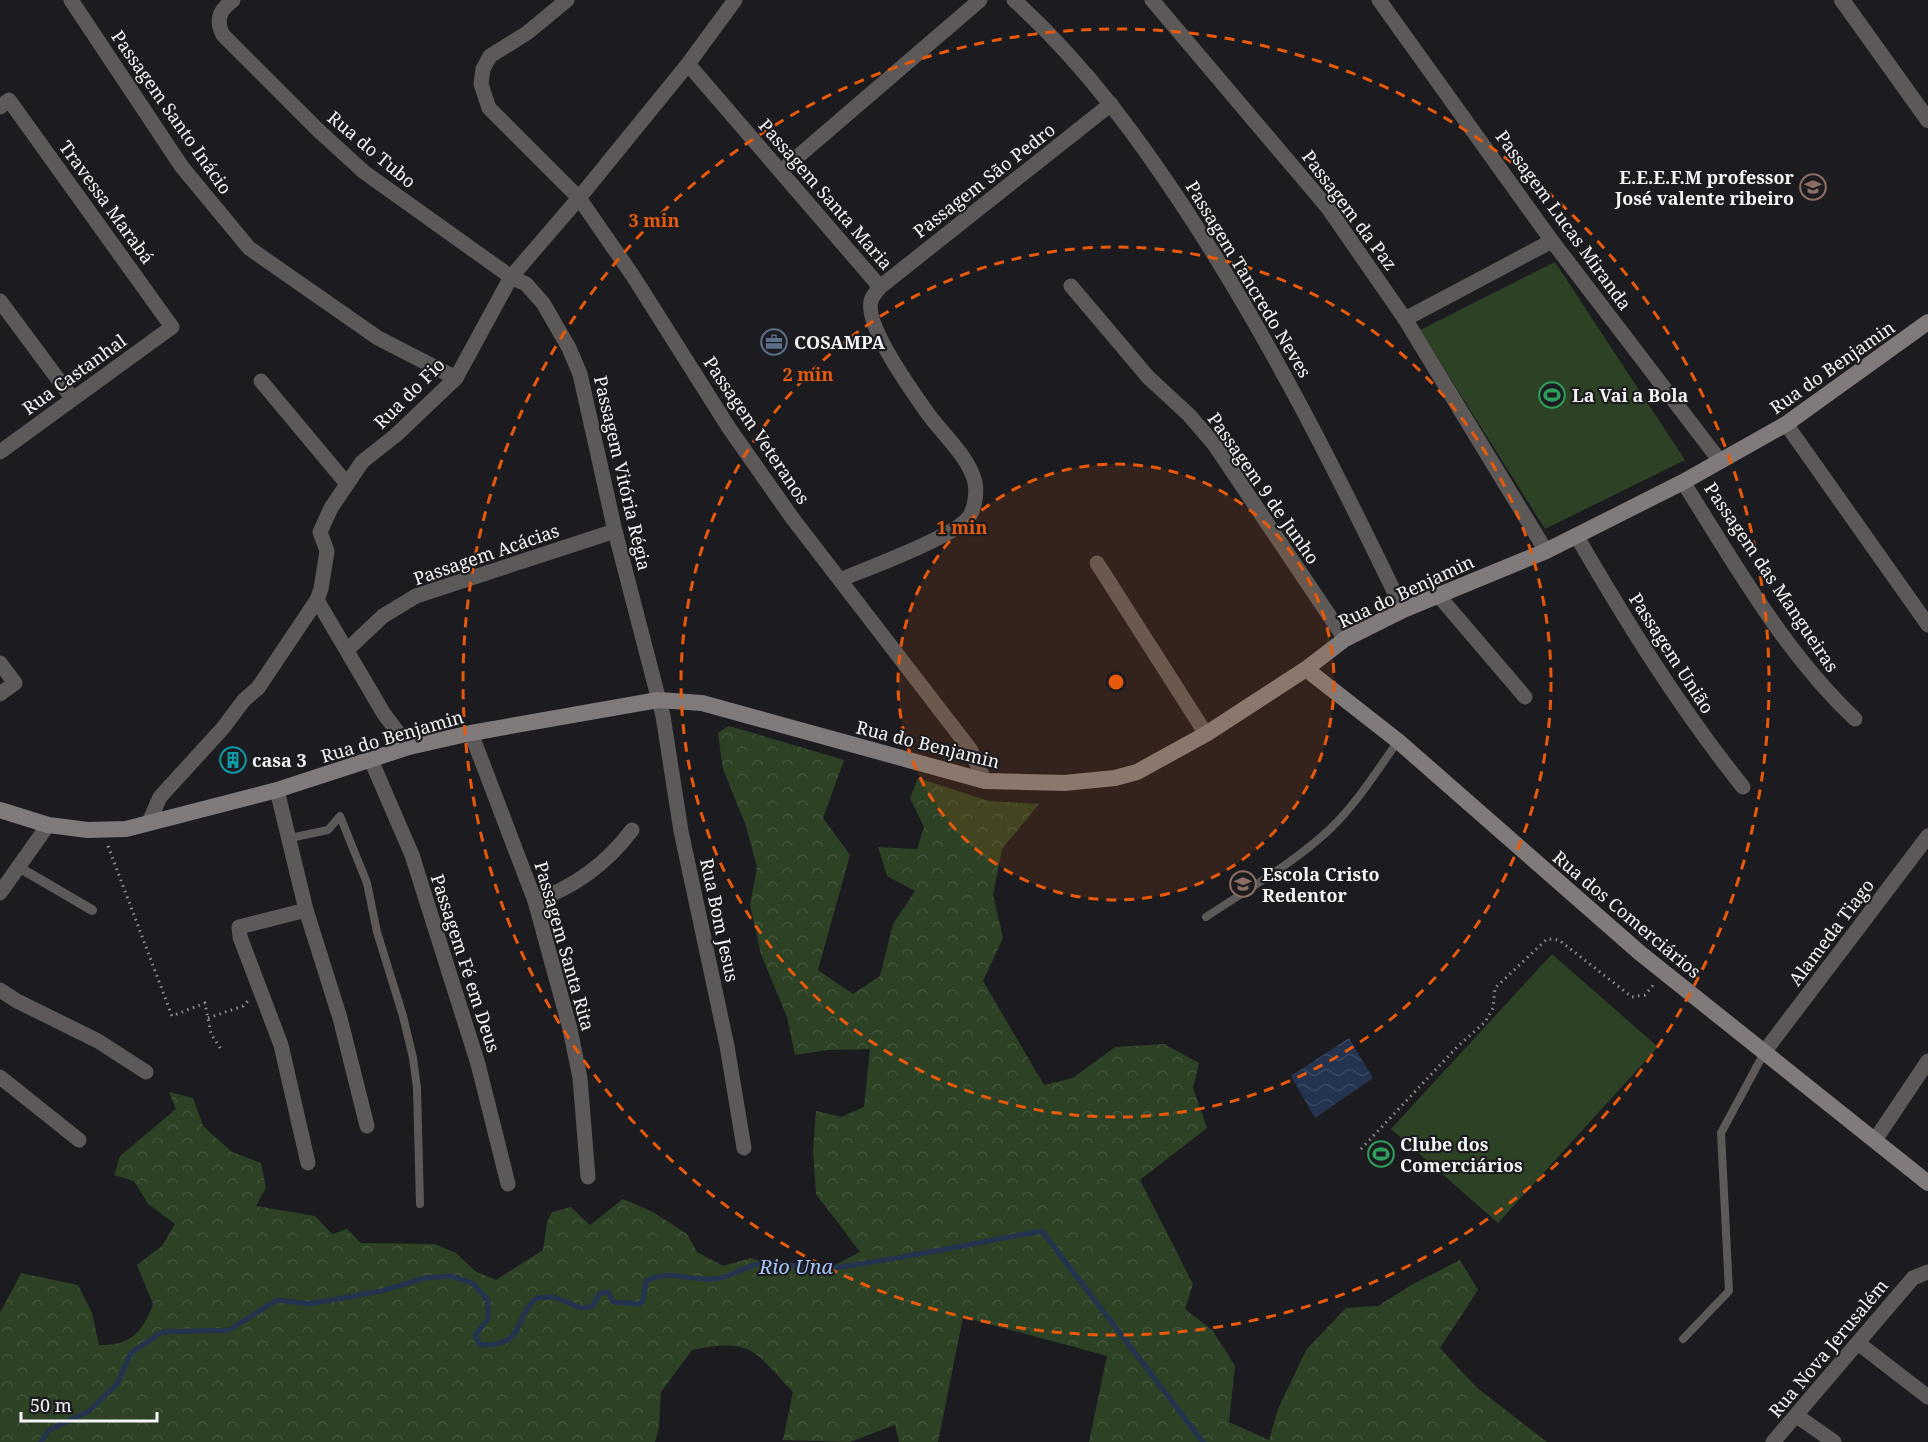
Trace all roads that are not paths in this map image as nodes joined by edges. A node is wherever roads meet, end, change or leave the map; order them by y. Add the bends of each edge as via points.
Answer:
1 (71, 0) edge
2 (233, 0) edge
3 (567, 0) edge
4 (735, 0) edge
5 (980, 0) edge
6 (1014, 0) edge
7 (1152, 0) edge
8 (1378, 0) edge
9 (1842, 0) edge
10 (688, 64) junction
11 (5, 104) edge
12 (1111, 104) junction
13 (1925, 111) edge
14 (781, 171) junction
15 (579, 198) junction
16 (1552, 241) junction
17 (511, 277) junction
18 (1071, 286) dead end
19 (880, 287) junction
20 (0, 301) edge
21 (1405, 319) junction
22 (1928, 322) edge
23 (172, 327) joint
24 (456, 378) junction
25 (261, 381) dead end
26 (72, 398) junction
27 (1786, 424) junction
28 (0, 452) edge
29 (1720, 461) junction
30 (1683, 482) junction
31 (347, 484) junction
32 (615, 531) junction
33 (1576, 535) junction
34 (1546, 551) junction
35 (1097, 563) dead end
36 (842, 579) junction
37 (1438, 595) junction
38 (317, 600) junction
39 (1403, 610) junction
40 (1928, 624) edge
41 (1345, 639) junction
42 (348, 649) junction
43 (0, 663) edge
44 (1306, 669) junction
45 (0, 694) edge
46 (1525, 697) dead end
47 (658, 700) junction
48 (1855, 719) dead end
49 (471, 733) junction
50 (1206, 734) junction
51 (1398, 741) junction
52 (409, 747) junction
53 (371, 759) junction
54 (985, 781) junction
55 (1743, 787) dead end
56 (277, 790) junction
57 (0, 810) edge
58 (149, 822) junction
59 (48, 825) junction
60 (632, 830) dead end
61 (1928, 836) edge
62 (290, 838) junction
63 (20, 868) junction
64 (0, 894) edge
65 (535, 900) junction
66 (92, 910) dead end
67 (306, 910) junction
68 (1206, 917) dead end
69 (0, 990) edge
70 (1765, 1051) junction
71 (1928, 1061) edge
72 (146, 1072) dead end
73 (0, 1077) edge
74 (367, 1126) dead end
75 (80, 1140) dead end
76 (1875, 1140) junction
77 (744, 1148) dead end
78 (308, 1162) dead end
79 (588, 1177) dead end
80 (1928, 1183) edge
81 (508, 1184) dead end
82 (420, 1204) dead end
83 (1928, 1272) edge
84 (1683, 1339) dead end
85 (1858, 1343) junction
86 (1928, 1397) edge
87 (1797, 1416) junction
88 (1773, 1442) edge
89 (1834, 1442) edge

1 - 24 street, Passagem Santo Inácio via 182,167 249,248 378,338
2 - 17 street, Rua do Tubo via 221,10 218,19 223,35 318,130 364,172
3 - 15 street, Passagem Veteranos via 527,33 490,56 481,84 489,108
4 - 10 street, Rua do Fio
5 - 14 street
6 - 12 street, Passagem Tancredo Neves via 1042,25
7 - 21 street, Passagem da Paz via 1328,208
8 - 16 street, Passagem Lucas Miranda
9 - 13 street
10 - 14 street, Passagem Santa Maria
10 - 15 street, Rua do Fio
11 - 23 street, Travessa Marabá
12 - 19 street, Passagem São Pedro
12 - 39 street, Passagem Tancredo Neves via 1145,148 1241,295 1296,395
14 - 19 street, Passagem Santa Maria
15 - 17 street, Rua do Fio
15 - 36 street, Passagem Veteranos via 729,428 793,519
16 - 21 street
16 - 29 street, Passagem Lucas Miranda
17 - 24 street, Rua do Fio
17 - 32 street, Passagem Vitória Régia via 526,284 543,303 576,365
18 - 41 street, Passagem 9 de Junho via 1148,377 1214,444
19 - 36 street, Passagem Santa Maria via 871,299 871,316 879,335 926,411 968,465 975,483 975,502 968,519 943,534
20 - 26 street
21 - 34 street, Passagem da Paz
22 - 27 main road, Rua do Benjamin
23 - 26 street, Rua Castanhal
24 - 31 street, Rua do Fio via 362,462
25 - 31 street
26 - 28 street, Rua Castanhal
27 - 29 main road, Rua do Benjamin
27 - 40 street
29 - 30 main road, Rua do Benjamin
30 - 33 main road, Rua do Benjamin
30 - 48 street, Passagem das Mangueiras via 1810,672
31 - 38 street, Rua do Fio via 330,508 320,532 327,551
32 - 42 street, Passagem Acácias via 416,596 383,616
32 - 47 street, Passagem Vitória Régia
33 - 34 main road, Rua do Benjamin
33 - 55 street, Passagem União via 1642,648 1697,729
34 - 37 main road, Rua do Benjamin
35 - 50 street
36 - 54 street, Passagem Veteranos via 970,749
37 - 39 main road, Rua do Benjamin
37 - 46 street
38 - 42 street
38 - 58 street, Rua do Fio via 258,688 160,797
39 - 41 main road, Rua do Benjamin
41 - 44 main road, Rua do Benjamin
42 - 52 street via 384,714
43 - 45 street via 15,683
44 - 50 main road, Rua do Benjamin
44 - 51 main road, Rua dos Comerciários
47 - 49 main road, Rua do Benjamin
47 - 54 main road, Rua do Benjamin via 702,703
47 - 77 street, Rua Bom Jesus
49 - 52 main road, Rua do Benjamin
49 - 65 street, Passagem Santa Rita
50 - 54 main road, Rua do Benjamin via 1159,762 1115,778 1064,783
51 - 68 lane via 1358,798 1330,829
51 - 70 main road, Rua dos Comerciários via 1640,953
52 - 53 main road, Rua do Benjamin
53 - 56 main road, Rua do Benjamin
53 - 81 street, Passagem Fé em Deus via 412,855 478,1064
56 - 58 main road, Rua do Benjamin
56 - 62 street
57 - 59 main road, Rua do Benjamin
58 - 59 main road, Rua do Benjamin via 102,831
59 - 63 street
60 - 65 street via 584,878
61 - 70 street, Alameda Tiago
62 - 67 street
62 - 82 lane via 328,830 340,816 368,883 376,932 413,1058
63 - 64 street
63 - 66 street
65 - 79 street, Passagem Santa Rita via 580,1078
67 - 74 street via 340,1018
67 - 78 street via 239,927 281,1045
69 - 72 street via 98,1041
70 - 76 main road, Rua dos Comerciários
70 - 84 lane via 1721,1133 1730,1292
71 - 76 street
73 - 75 street
76 - 80 main road, Rua dos Comerciários
83 - 85 street, Rua Nova Jerusalém via 1913,1278
85 - 86 street
85 - 87 street, Rua Nova Jerusalém
87 - 88 street, Rua Nova Jerusalém
87 - 89 street

